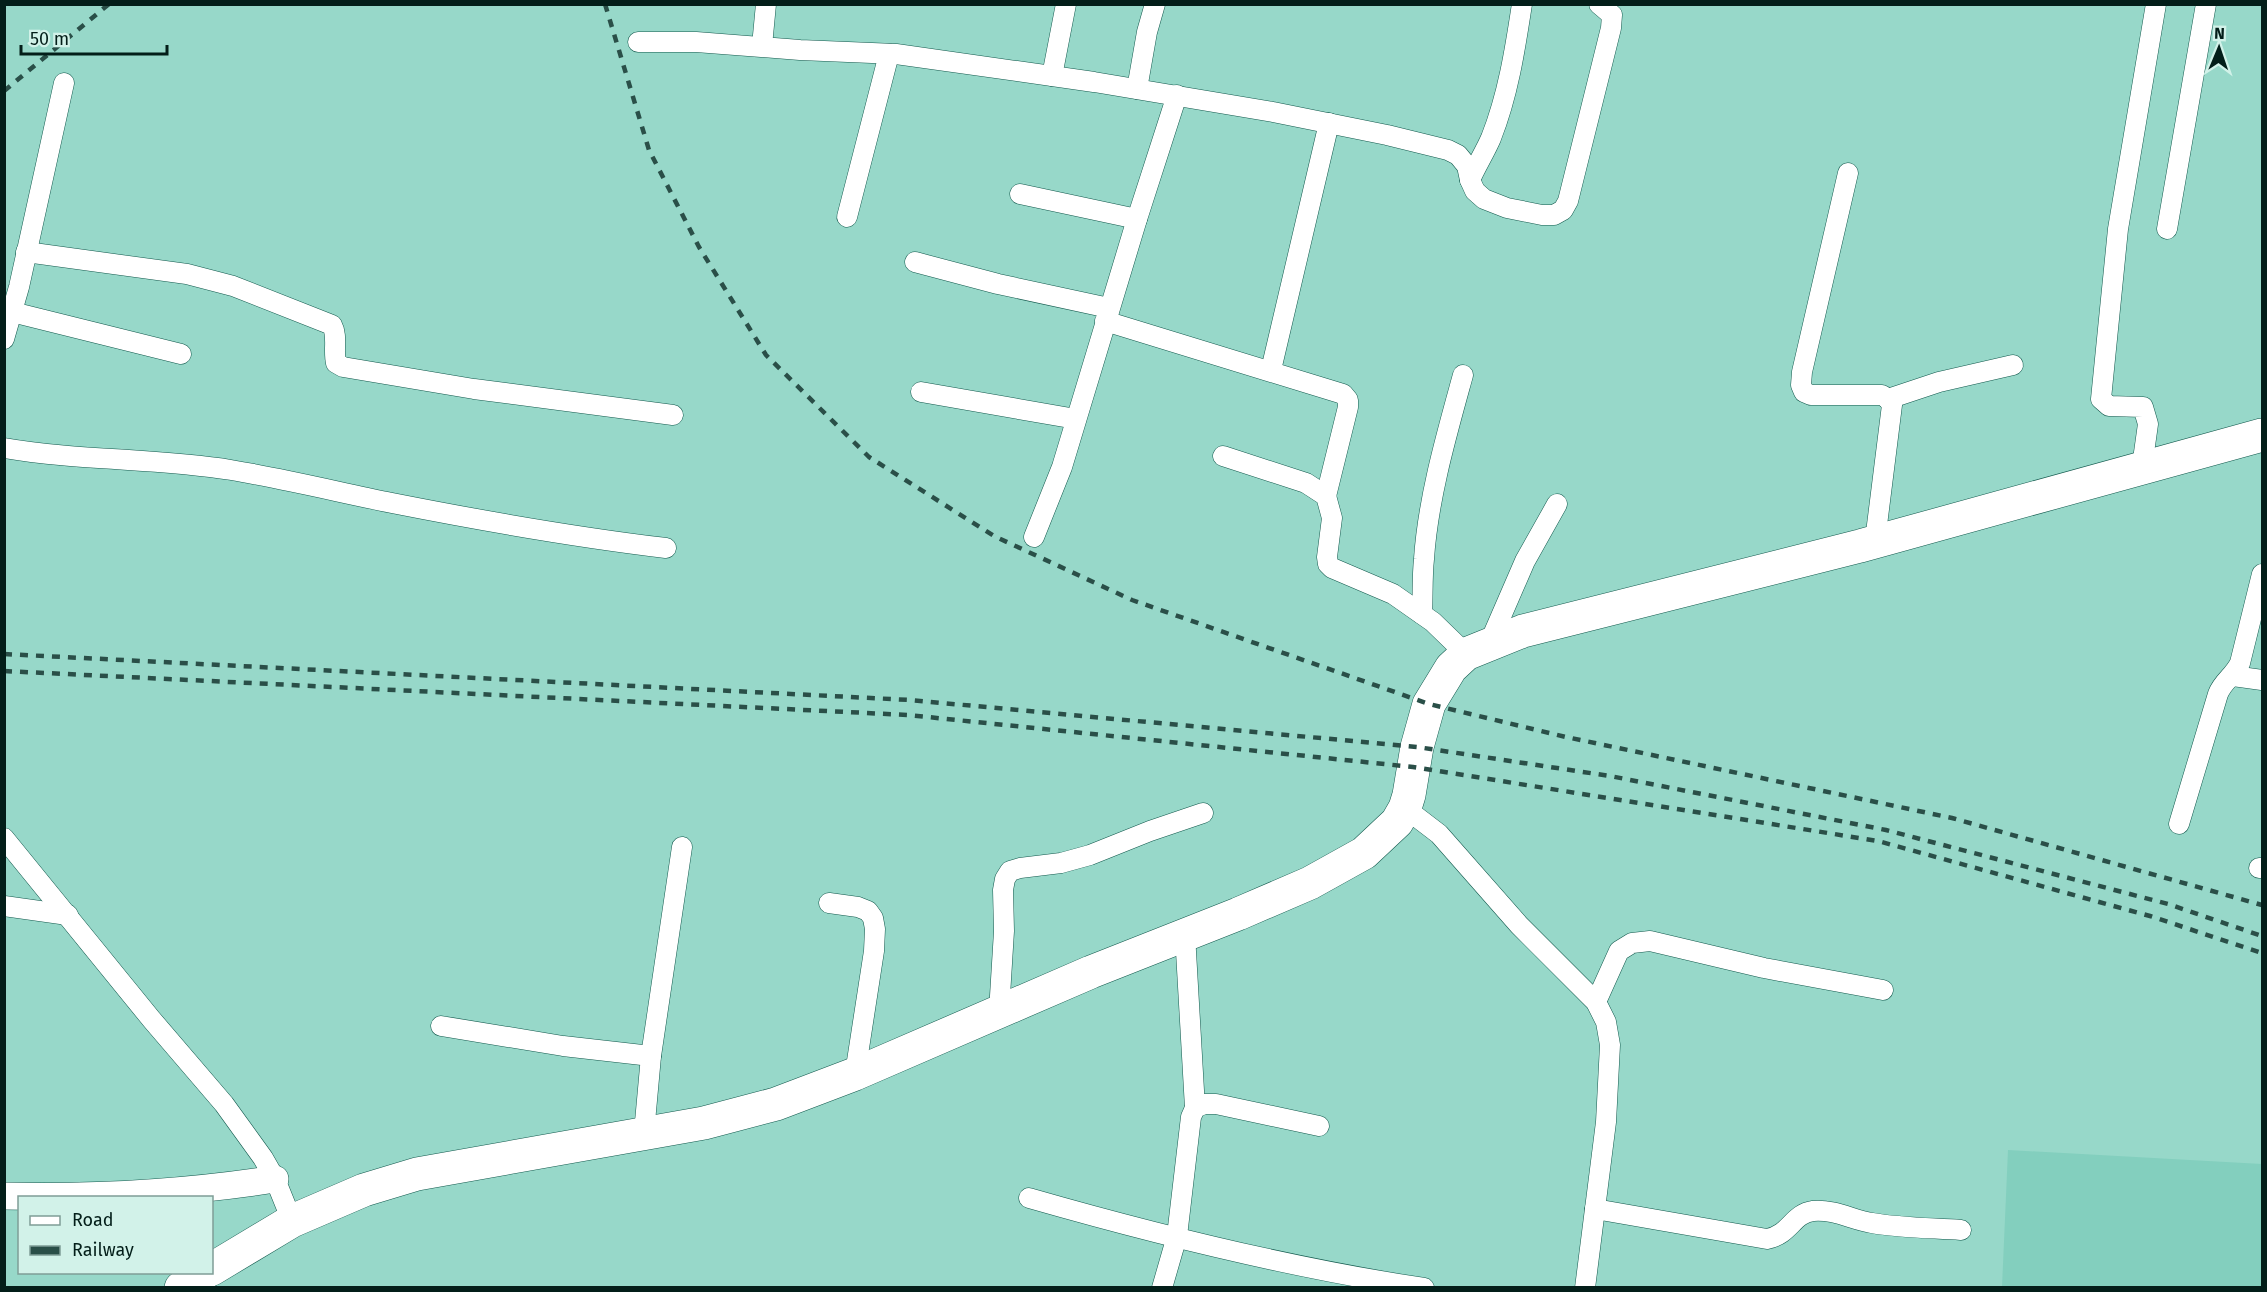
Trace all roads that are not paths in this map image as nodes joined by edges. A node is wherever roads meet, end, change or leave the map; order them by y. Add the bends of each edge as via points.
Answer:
1 (766, 4) edge
2 (1066, 4) edge
3 (1155, 4) edge
4 (1522, 4) edge
5 (1599, 4) edge
6 (2156, 4) edge
7 (2206, 4) edge
8 (638, 42) dead end
9 (762, 46) junction
10 (889, 54) junction
11 (1052, 76) junction
12 (64, 83) dead end
13 (1137, 89) junction
14 (1177, 95) junction
15 (1329, 123) junction
16 (1848, 173) dead end
17 (1470, 180) junction
18 (1020, 194) dead end
19 (847, 217) dead end
20 (1137, 219) junction
21 (2167, 229) dead end
22 (26, 252) junction
23 (915, 262) dead end
24 (12, 312) junction
25 (1107, 315) junction
26 (4, 339) edge
27 (181, 354) dead end
28 (2013, 365) dead end
29 (1271, 370) junction
30 (1463, 375) dead end
31 (921, 392) dead end
32 (1888, 399) junction
33 (673, 415) dead end
34 (1076, 419) junction
35 (2262, 435) edge
36 (4, 448) edge
37 (1222, 456) dead end
38 (2142, 467) junction
39 (1326, 496) junction
40 (1557, 504) dead end
41 (1034, 537) dead end
42 (1875, 541) junction
43 (666, 548) dead end
44 (2262, 574) edge
45 (1422, 614) junction
46 (1478, 649) junction
47 (2232, 676) junction
48 (2262, 680) edge
49 (1405, 808) junction
50 (1203, 813) dead end
51 (2179, 824) dead end
52 (4, 838) edge
53 (682, 847) dead end
54 (829, 903) dead end
55 (4, 906) edge
56 (68, 915) junction
57 (1185, 934) junction
58 (1882, 990) dead end
59 (1596, 1002) junction
60 (999, 1012) junction
61 (441, 1026) dead end
62 (651, 1056) junction
63 (855, 1074) junction
64 (1195, 1108) junction
65 (1319, 1126) dead end
66 (644, 1133) junction
67 (275, 1179) junction
68 (84, 1196) edge
69 (1029, 1198) dead end
70 (1595, 1209) junction
71 (292, 1221) junction
72 (1961, 1230) dead end
73 (1177, 1236) junction
74 (213, 1268) edge
75 (203, 1274) edge
76 (181, 1287) edge
77 (1162, 1287) edge
78 (1424, 1287) edge
79 (1585, 1287) edge

1 - 9 street
2 - 11 street
3 - 13 street
4 - 17 street via 1500,112
5 - 17 street via 1612,15 1611,28 1574,181 1563,210 1542,215 1507,208 1484,199
6 - 38 street via 2118,229 2101,399 2109,406 2143,407 2148,424
7 - 21 street
8 - 9 street
9 - 10 street
10 - 11 street
10 - 19 street
11 - 13 street
12 - 22 street
13 - 14 street
14 - 15 street
14 - 20 street
15 - 17 street via 1448,150 1467,166
15 - 29 street
16 - 32 street via 1801,384 1804,392 1811,394 1872,394
18 - 20 street
20 - 25 street
22 - 24 street
22 - 33 street via 146,266 233,286 332,325 336,363 343,367
23 - 25 street
24 - 26 street
24 - 27 street
25 - 29 street
25 - 34 street
28 - 32 street via 1939,382
29 - 39 street via 1343,394 1348,400
30 - 45 street via 1429,521
31 - 34 street
32 - 42 street via 1892,414
34 - 41 street
35 - 38 highway
36 - 43 street via 232,470 461,517
37 - 39 street via 1306,483
38 - 42 highway
39 - 45 street via 1332,518 1328,564 1393,594
40 - 46 street
42 - 46 highway via 1523,631
44 - 47 street via 2244,652
45 - 46 street
46 - 49 highway via 1451,668 1429,704
47 - 48 street
47 - 51 street via 2218,694
49 - 57 highway via 1382,837 1341,867
49 - 59 street via 1439,834 1519,925
50 - 60 street via 1090,855 1011,871 1003,890
52 - 56 street
53 - 62 street
54 - 63 street via 868,911 875,929
55 - 56 street
56 - 67 street via 224,1104
57 - 60 highway
57 - 64 street
58 - 59 street via 1650,941 1632,943 1619,951
59 - 70 street via 1606,1022 1610,1045 1606,1122
60 - 63 highway
61 - 62 street
62 - 66 street
63 - 66 highway via 776,1104 704,1123
64 - 65 street via 1216,1104
64 - 73 street
66 - 71 highway via 417,1174 364,1190
67 - 68 street via 174,1192
67 - 71 street
69 - 73 street
70 - 72 street via 1767,1239 1777,1237 1801,1215 1813,1211 1878,1224
70 - 79 street
71 - 74 highway
73 - 77 street
73 - 78 street via 1278,1260
75 - 76 highway

